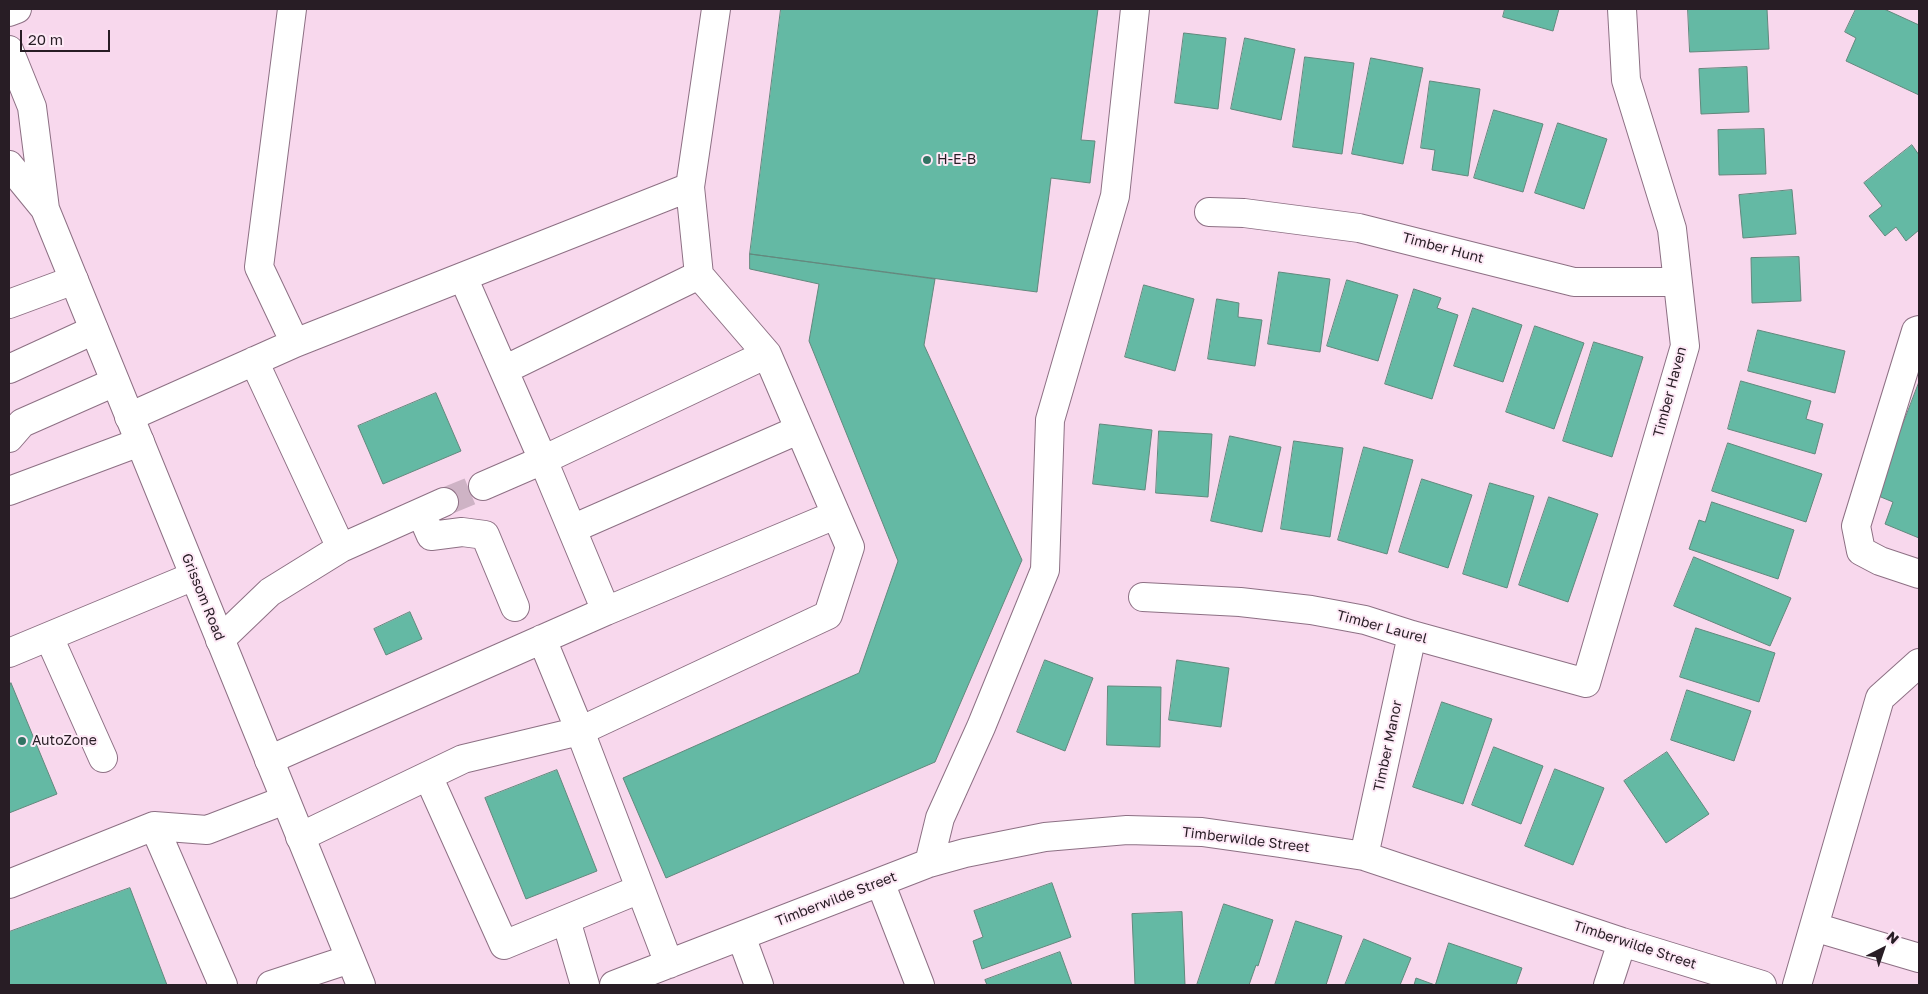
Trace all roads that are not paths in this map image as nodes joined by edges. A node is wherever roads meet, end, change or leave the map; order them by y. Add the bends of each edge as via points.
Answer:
1 (17, 9) edge
2 (292, 9) edge
3 (716, 9) edge
4 (1135, 9) edge
5 (1622, 9) edge
6 (9, 12) edge
7 (9, 50) edge
8 (12, 174) edge
9 (690, 187) junction
10 (45, 209) junction
11 (1209, 212) dead end
12 (699, 275) junction
13 (463, 277) junction
14 (74, 280) junction
15 (1676, 282) junction
16 (9, 304) edge
17 (94, 330) junction
18 (1919, 330) edge
19 (295, 343) junction
20 (767, 354) junction
21 (254, 361) junction
22 (9, 369) edge
23 (504, 370) junction
24 (115, 382) junction
25 (129, 417) junction
26 (798, 430) junction
27 (9, 438) edge
28 (140, 442) junction
29 (543, 460) junction
30 (483, 486) tunnel mouth
31 (9, 491) edge
32 (835, 515) junction
33 (572, 529) junction
34 (341, 548) junction
35 (1919, 574) edge
36 (194, 576) junction
37 (1144, 597) dead end
38 (515, 607) dead end
39 (606, 611) junction
40 (1412, 635) junction
41 (49, 637) junction
42 (542, 639) junction
43 (220, 640) junction
44 (9, 653) edge
45 (1919, 663) edge
46 (1586, 683) joint
47 (580, 730) junction
48 (103, 758) dead end
49 (269, 760) junction
50 (428, 776) junction
51 (285, 800) junction
52 (154, 826) junction
53 (300, 837) junction
54 (1364, 856) junction
55 (929, 863) junction
56 (880, 882) junction
57 (9, 884) edge
58 (640, 889) junction
59 (566, 920) junction
60 (1814, 927) junction
61 (741, 936) junction
62 (1622, 942) junction
63 (1919, 958) edge
64 (350, 959) junction
65 (669, 964) junction
66 (223, 985) edge
67 (271, 985) edge
68 (361, 985) edge
69 (585, 985) edge
70 (614, 985) edge
71 (759, 985) edge
72 (920, 985) edge
73 (1608, 985) edge
74 (1762, 985) edge
75 (1797, 985) edge

1 - 6 street
2 - 19 street via 259,267
3 - 9 street
4 - 55 street via 1116,196 1050,420 1045,570 940,818
5 - 15 street, Timber Haven via 1626,80 1672,229
7 - 10 street, Grissom Road via 32,107
8 - 10 street, Grissom Road
9 - 12 street
9 - 13 street
10 - 14 street, Grissom Road
11 - 15 street, Timber Hunt via 1359,228 1574,282
12 - 20 street
12 - 23 street
13 - 19 street
13 - 23 street
14 - 16 street
14 - 17 street, Grissom Road
15 - 46 street, Timber Haven via 1685,346
17 - 22 street
17 - 24 street, Grissom Road
18 - 35 street via 1916,331 1856,526 1861,551
19 - 21 street
20 - 26 street
20 - 29 street
21 - 25 street
21 - 34 street
23 - 29 street
24 - 25 street, Grissom Road
24 - 27 street via 22,423
25 - 28 street, Grissom Road
26 - 32 street
26 - 33 street
28 - 31 street
28 - 36 street, Grissom Road
29 - 30 street
29 - 33 street
32 - 39 street
32 - 47 street via 850,547 828,614
33 - 39 street
34 - 38 street via 432,507 431,536 462,532 485,535
34 - 43 street via 270,592
36 - 41 street
36 - 43 street, Grissom Road
37 - 40 street, Timber Laurel via 1311,610 1365,620
39 - 42 street
40 - 46 street, Timber Laurel
40 - 54 street, Timber Manor
41 - 44 street
41 - 48 street
42 - 47 street
42 - 49 street
43 - 49 street, Grissom Road
45 - 60 street via 1880,698
47 - 50 street via 463,760
47 - 58 street
49 - 51 street, Grissom Road
50 - 53 street
50 - 59 street via 504,945
51 - 52 street via 207,830
51 - 53 street, Grissom Road
52 - 57 street
52 - 66 street
53 - 64 street, Grissom Road
54 - 55 street, Timberwilde Street via 1202,832 1127,830 1045,837
54 - 62 street, Timberwilde Street
55 - 56 street, Timberwilde Street
56 - 61 street, Timberwilde Street
56 - 72 street
58 - 59 street
58 - 65 street
59 - 69 street
60 - 63 street
60 - 75 street
61 - 65 street, Timberwilde Street
61 - 71 street
62 - 73 street
62 - 74 street, Timberwilde Street
64 - 67 street
64 - 68 street, Grissom Road
65 - 70 street, Timberwilde Street

